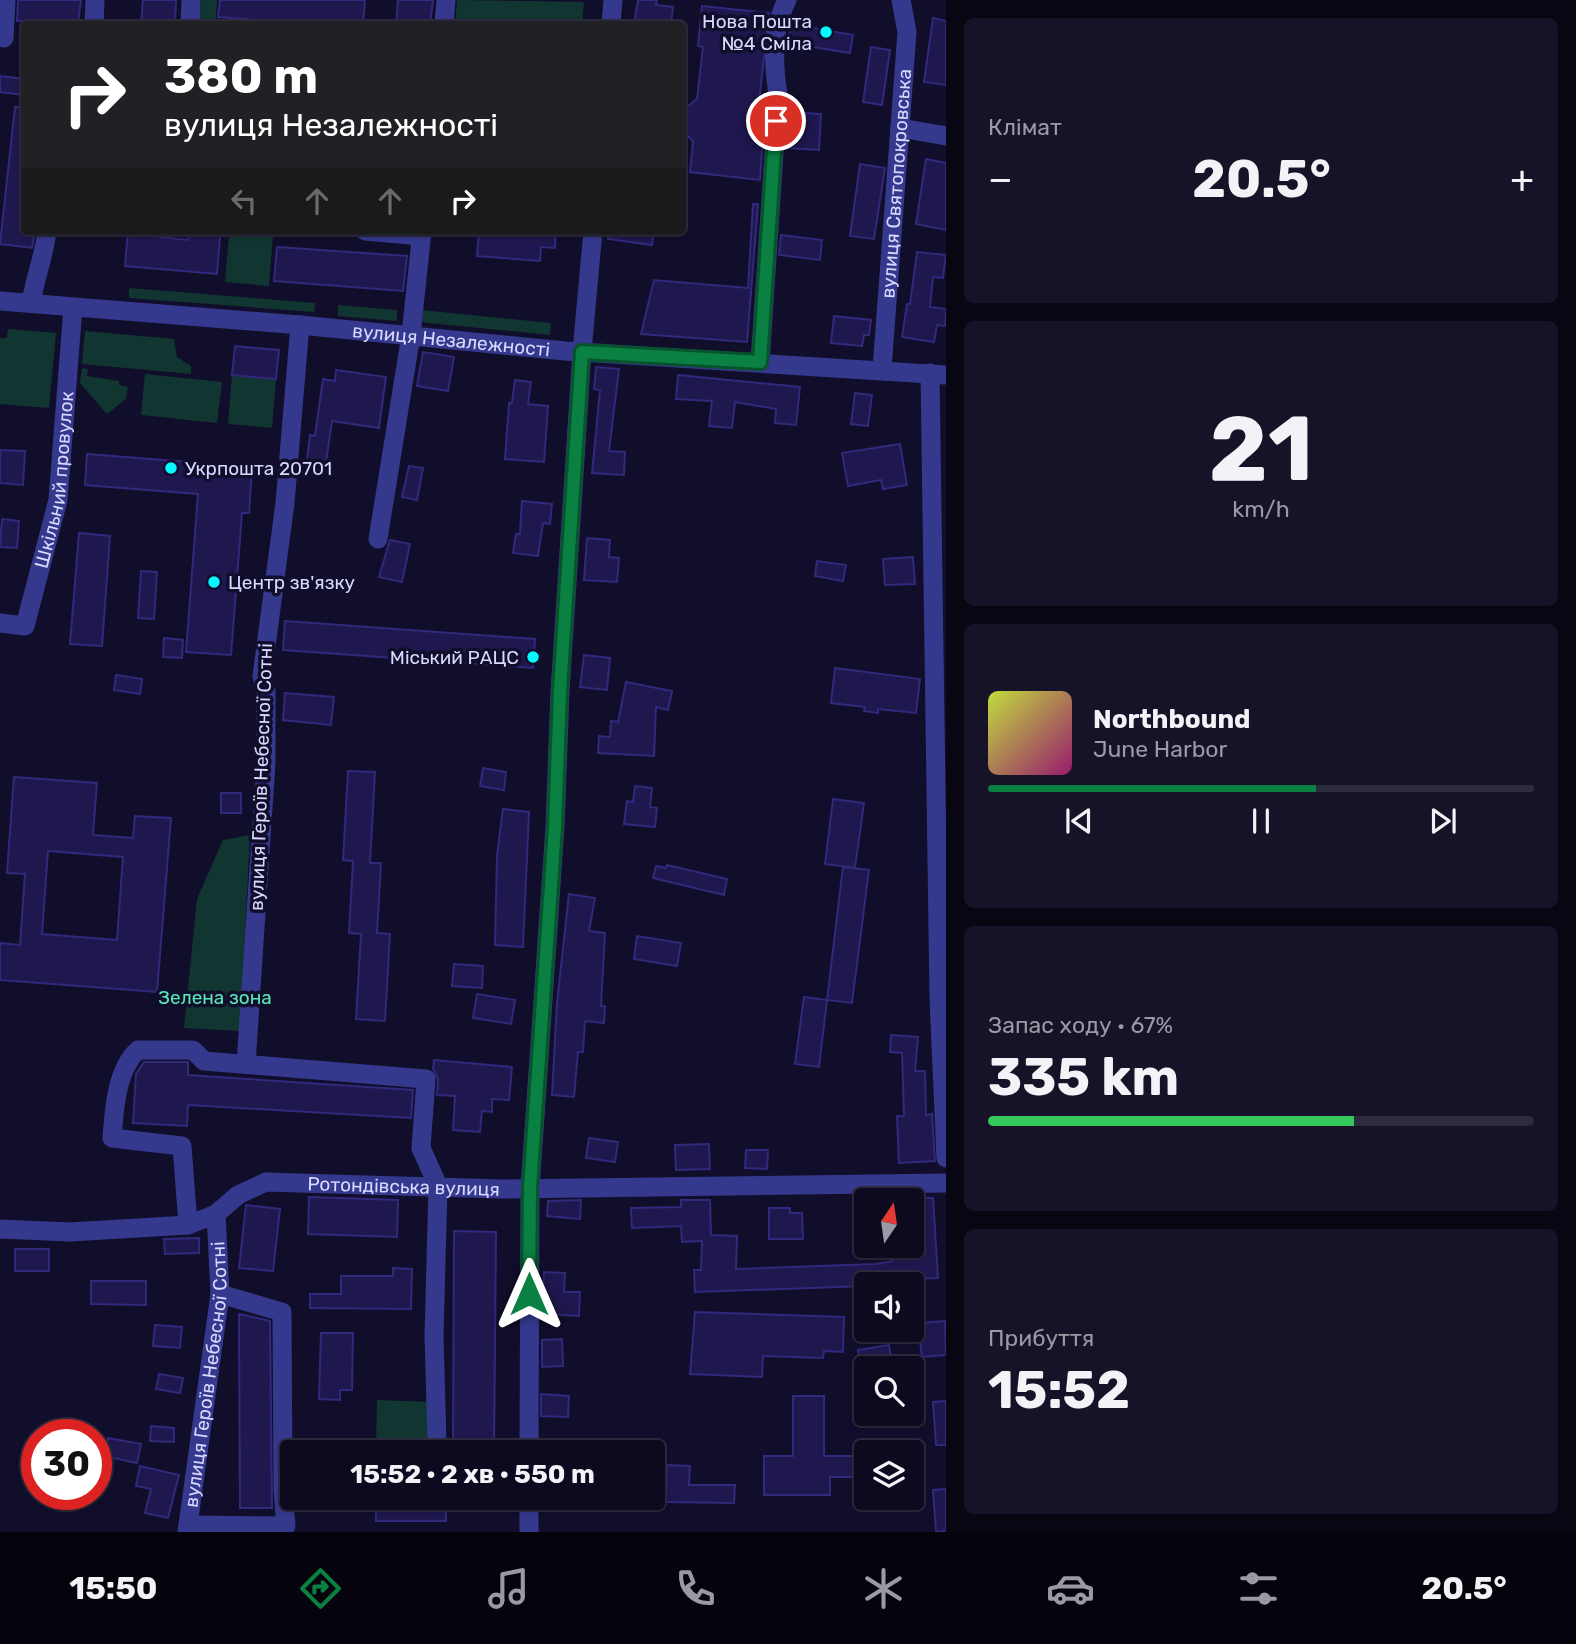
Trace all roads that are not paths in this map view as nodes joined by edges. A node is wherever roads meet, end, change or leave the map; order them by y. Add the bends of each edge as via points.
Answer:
1 (6, 0) edge
2 (95, 0) edge
3 (191, 0) edge
4 (446, 0) edge
5 (613, 0) edge
6 (787, 0) edge
7 (901, 0) edge
8 (94, 21) edge
9 (190, 21) edge
10 (444, 21) edge
11 (611, 21) edge
12 (2, 38) edge
13 (21, 40) edge
14 (900, 128) junction
15 (946, 136) edge
16 (47, 235) edge
17 (421, 235) edge
18 (593, 235) edge
19 (0, 301) edge
20 (31, 303) junction
21 (73, 307) junction
22 (300, 324) junction
23 (411, 335) junction
24 (582, 352) junction
25 (760, 362) junction
26 (882, 369) junction
27 (938, 374) edge
28 (378, 539) dead end
29 (0, 623) edge
30 (246, 1064) junction
31 (946, 1158) edge
32 (946, 1183) edge
33 (438, 1186) junction
34 (530, 1188) junction
35 (216, 1214) junction
36 (188, 1225) junction
37 (0, 1229) edge
38 (220, 1294) junction
39 (437, 1440) edge
40 (529, 1440) edge
41 (529, 1510) edge
42 (187, 1529) edge
43 (528, 1532) edge

1 - 12 street
2 - 8 street
3 - 9 street
4 - 10 street
5 - 11 street
6 - 25 street via 781,11 774,65 778,94
7 - 14 street, вулиця Святопокровська via 907,32
12 - 13 street
14 - 15 street
14 - 26 street, вулиця Святопокровська
16 - 20 street
17 - 23 street
18 - 24 street
19 - 20 street, вулиця Незалежності
20 - 21 street, вулиця Незалежності
21 - 22 street, вулиця Незалежності
21 - 29 street, Шкільний провулок via 56,511 25,626
22 - 23 street, вулиця Незалежності
22 - 30 street, вулиця Героїв Небесної Сотні via 285,503 262,676 266,762
23 - 24 street, вулиця Незалежності
23 - 28 street
24 - 25 street, вулиця Незалежності
24 - 34 street
25 - 26 street, вулиця Незалежності
26 - 27 street, вулиця Незалежності
27 - 31 street via 939,998
30 - 33 street via 426,1079 421,1147
30 - 36 street via 204,1061 193,1050 138,1049 130,1057 114,1105 112,1139 182,1146
32 - 34 street, Ротондівська вулиця
33 - 34 street, Ротондівська вулиця
33 - 35 street, Ротондівська вулиця via 266,1182 238,1195
33 - 39 street
34 - 40 street
35 - 36 street, Ротондівська вулиця
35 - 38 street, вулиця Героїв Небесної Сотні
36 - 37 street, Ротондівська вулиця via 70,1233
38 - 42 street, вулиця Героїв Небесної Сотні
38 - 42 street via 282,1312 286,1526
41 - 43 street

